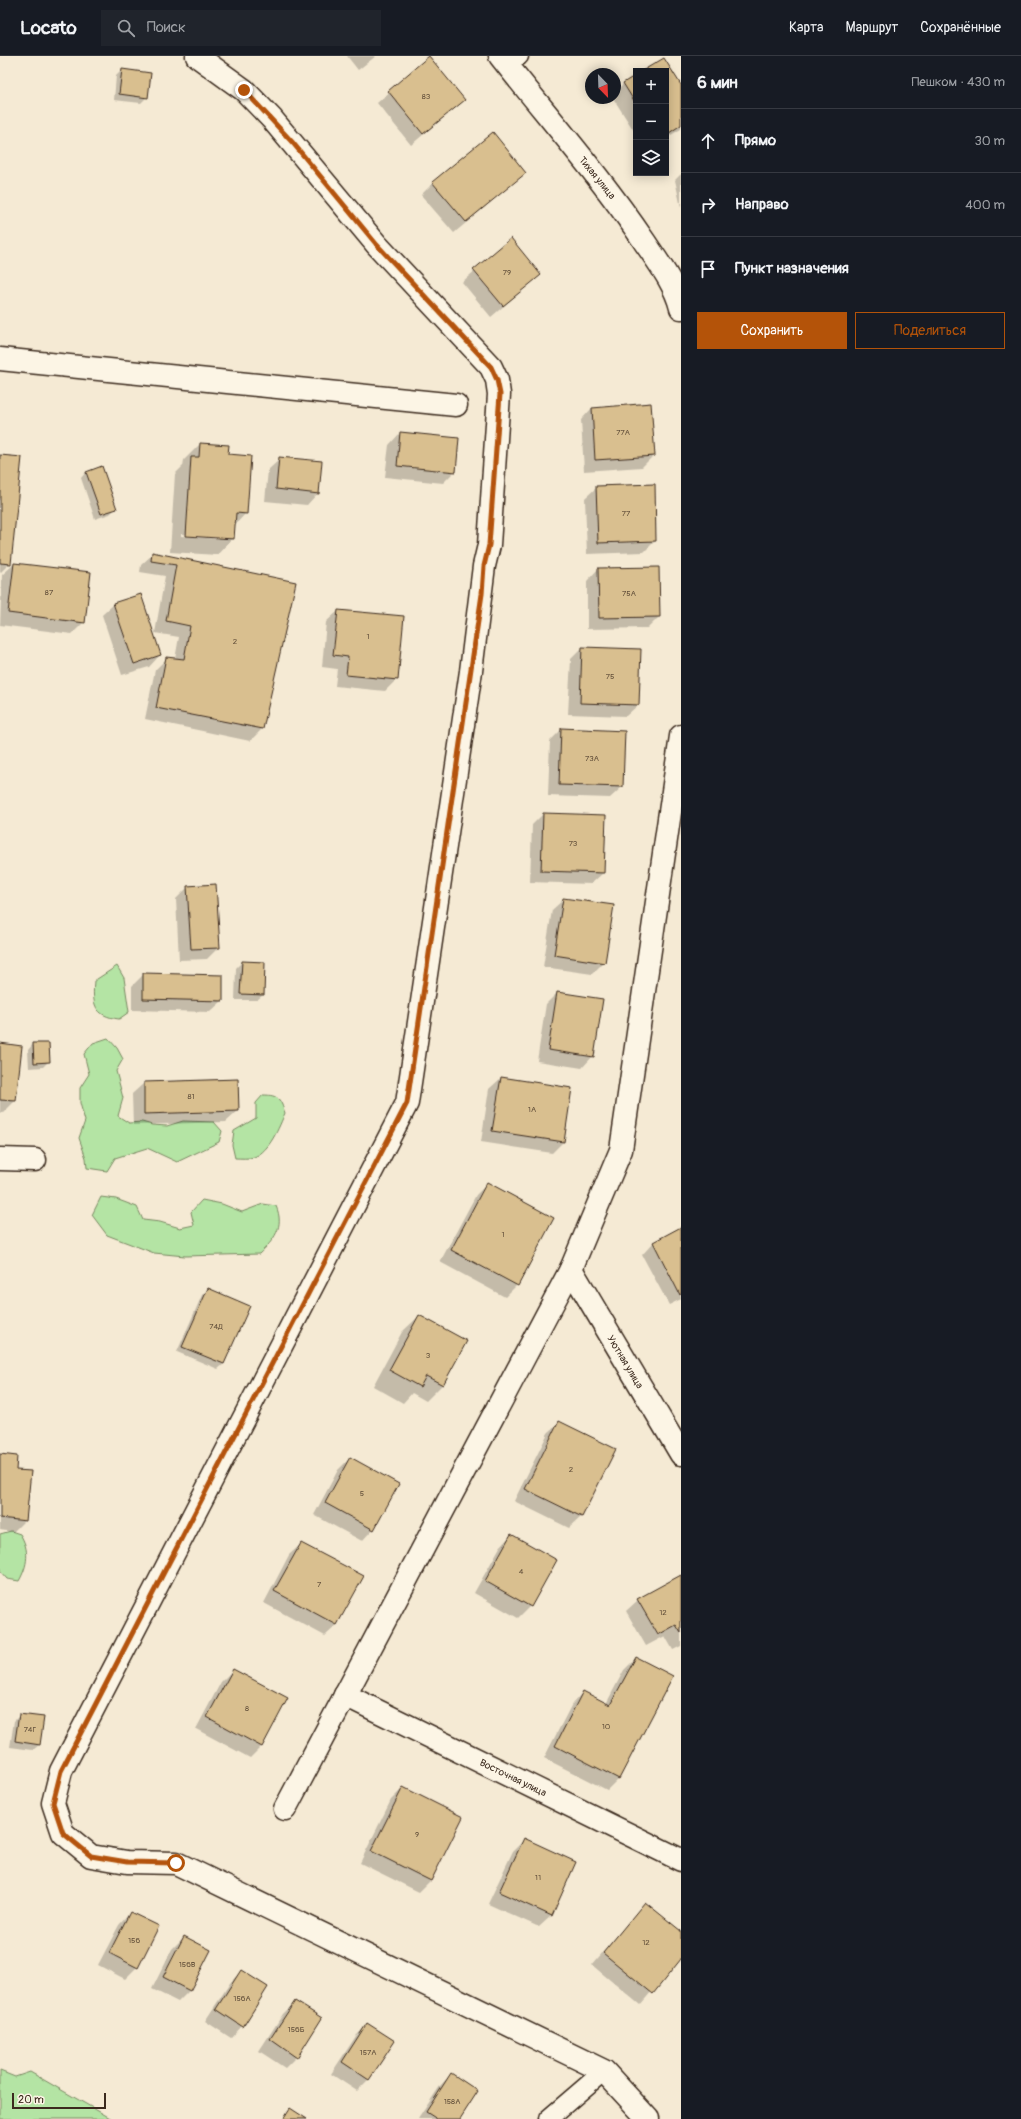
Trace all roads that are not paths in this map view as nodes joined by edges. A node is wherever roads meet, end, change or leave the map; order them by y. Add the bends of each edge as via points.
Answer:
1 (197, 56) edge
2 (507, 57) edge
3 (680, 300) edge
4 (0, 359) edge
5 (456, 405) dead end
6 (681, 736) edge
7 (0, 1159) edge
8 (35, 1160) dead end
9 (571, 1269) junction
10 (681, 1454) edge
11 (345, 1695) junction
12 (285, 1809) dead end
13 (681, 1860) edge
14 (604, 2071) junction
15 (548, 2119) edge
16 (648, 2119) edge

1 - 14 street via 244,90 272,119 377,245 491,367 500,394 494,501 407,1103 61,1771 53,1803 63,1833 91,1856 127,1862 176,1863
2 - 3 street, Тихая улица via 627,215
4 - 5 street
6 - 9 street via 621,1150
7 - 8 street
9 - 10 street, Уютная улица
9 - 11 street
11 - 12 street
11 - 13 street, Восточная улица
14 - 15 lane
14 - 16 street

